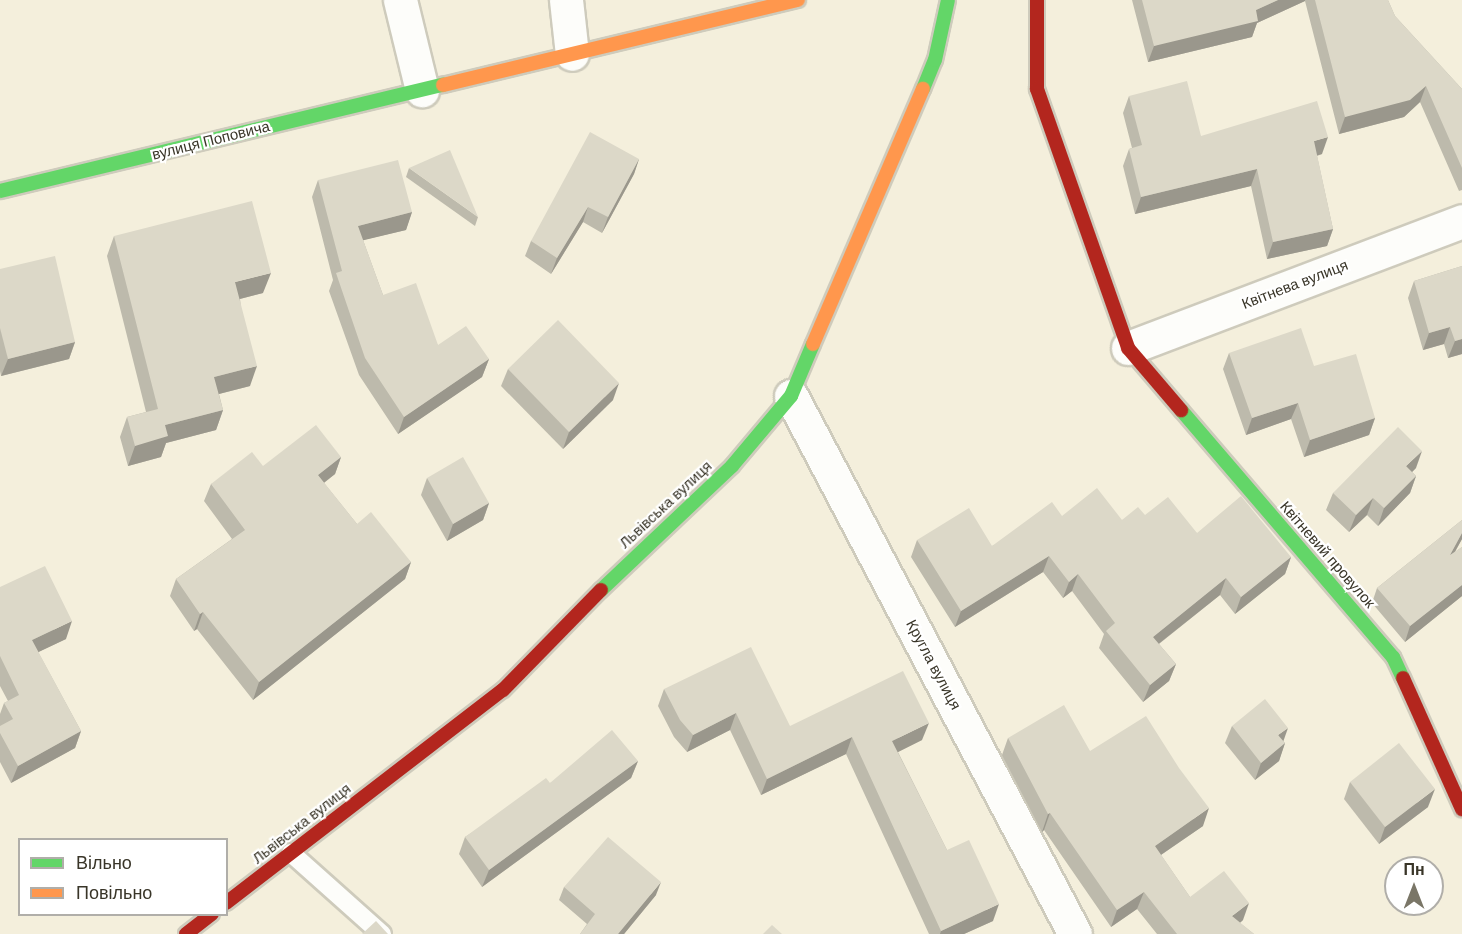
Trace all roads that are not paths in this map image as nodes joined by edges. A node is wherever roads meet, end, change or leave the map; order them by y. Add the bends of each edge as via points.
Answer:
1 (400, 0) edge
2 (566, 0) edge
3 (798, 0) edge
4 (948, 0) edge
5 (1037, 0) edge
6 (572, 54) junction
7 (422, 90) junction
8 (0, 191) edge
9 (1462, 221) edge
10 (1128, 348) junction
11 (791, 396) junction
12 (1462, 808) edge
13 (291, 853) junction
14 (228, 901) edge
15 (211, 916) edge
16 (186, 934) edge
17 (381, 934) edge
18 (1075, 934) edge

1 - 7 street
2 - 6 street
3 - 6 street, вулиця Поповича
4 - 11 street, Львівська вулиця via 935,60
5 - 10 street via 1037,89
6 - 7 street, вулиця Поповича
7 - 8 street, вулиця Поповича
9 - 10 street, Квітнева вулиця
10 - 12 street, Квітневий провулок via 1393,657
11 - 13 street, Львівська вулиця via 732,466 635,555 503,690
11 - 18 street, Кругла вулиця
13 - 14 street, Львівська вулиця
13 - 17 lane
15 - 16 street

